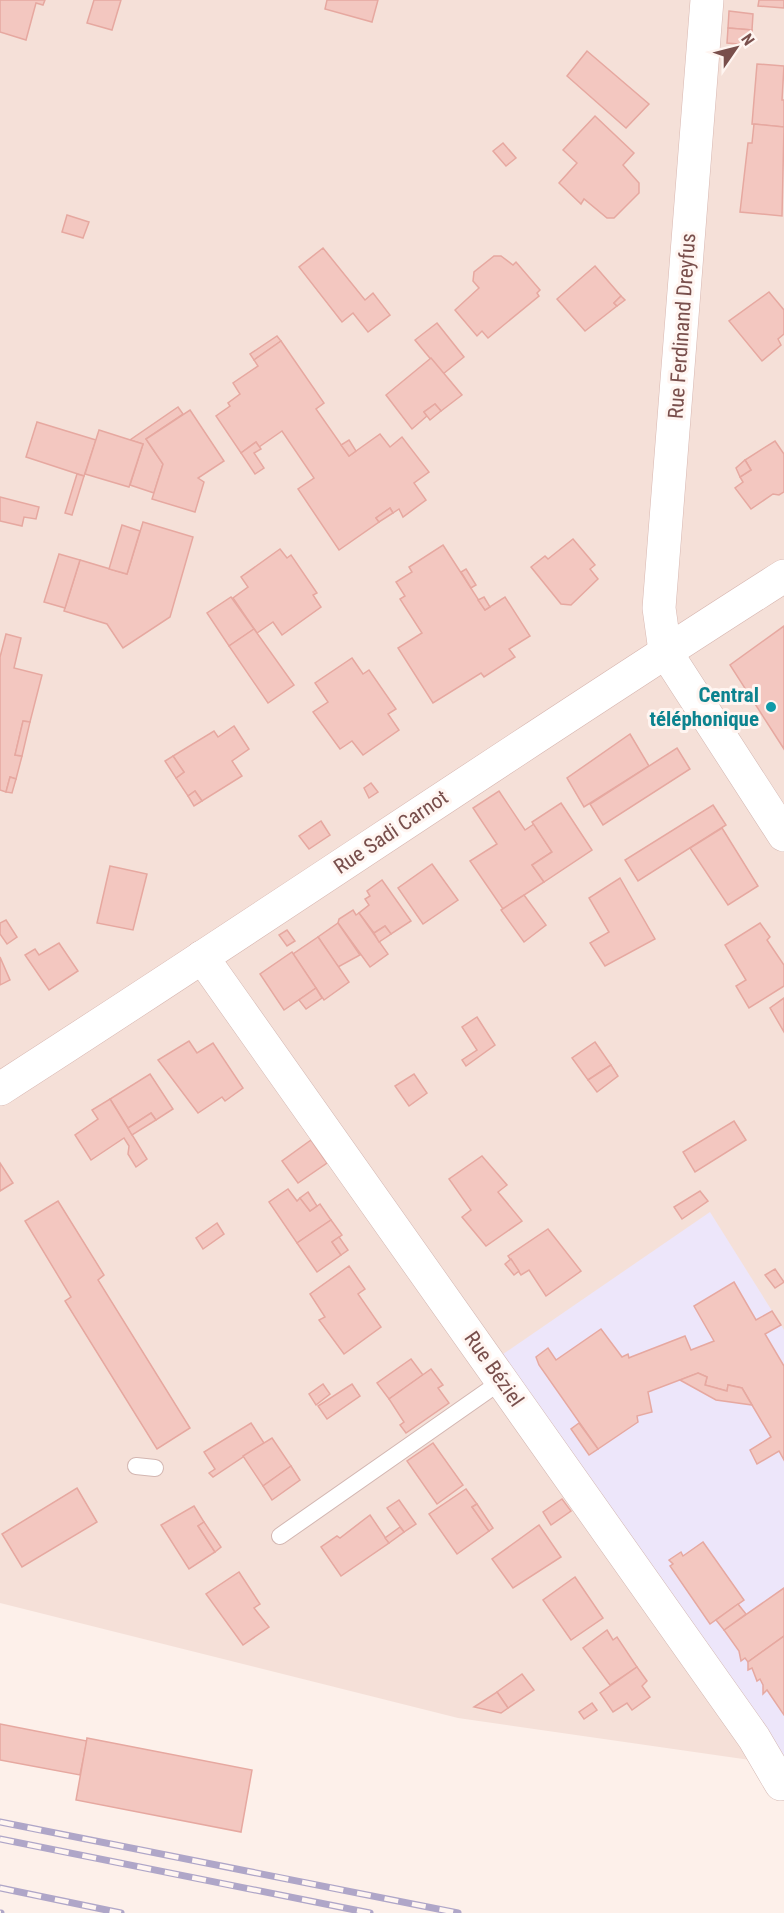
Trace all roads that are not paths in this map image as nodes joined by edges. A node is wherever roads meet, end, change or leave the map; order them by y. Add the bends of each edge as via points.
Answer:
1 (707, 0) edge
2 (784, 576) edge
3 (665, 651) junction
4 (784, 835) edge
5 (202, 957) junction
6 (0, 1089) edge
7 (503, 1380) junction
8 (136, 1466) dead end
9 (155, 1468) dead end
10 (280, 1536) dead end
11 (783, 1788) edge

1 - 3 street, Rue Ferdinand Dreyfus via 659,608
2 - 3 street, Rue Sadi Carnot
3 - 4 street
3 - 5 street, Rue Sadi Carnot
5 - 6 street, Rue Sadi Carnot
5 - 7 street, Rue Béziel
7 - 10 lane
7 - 11 street, Rue Béziel via 754,1738
8 - 9 lane

